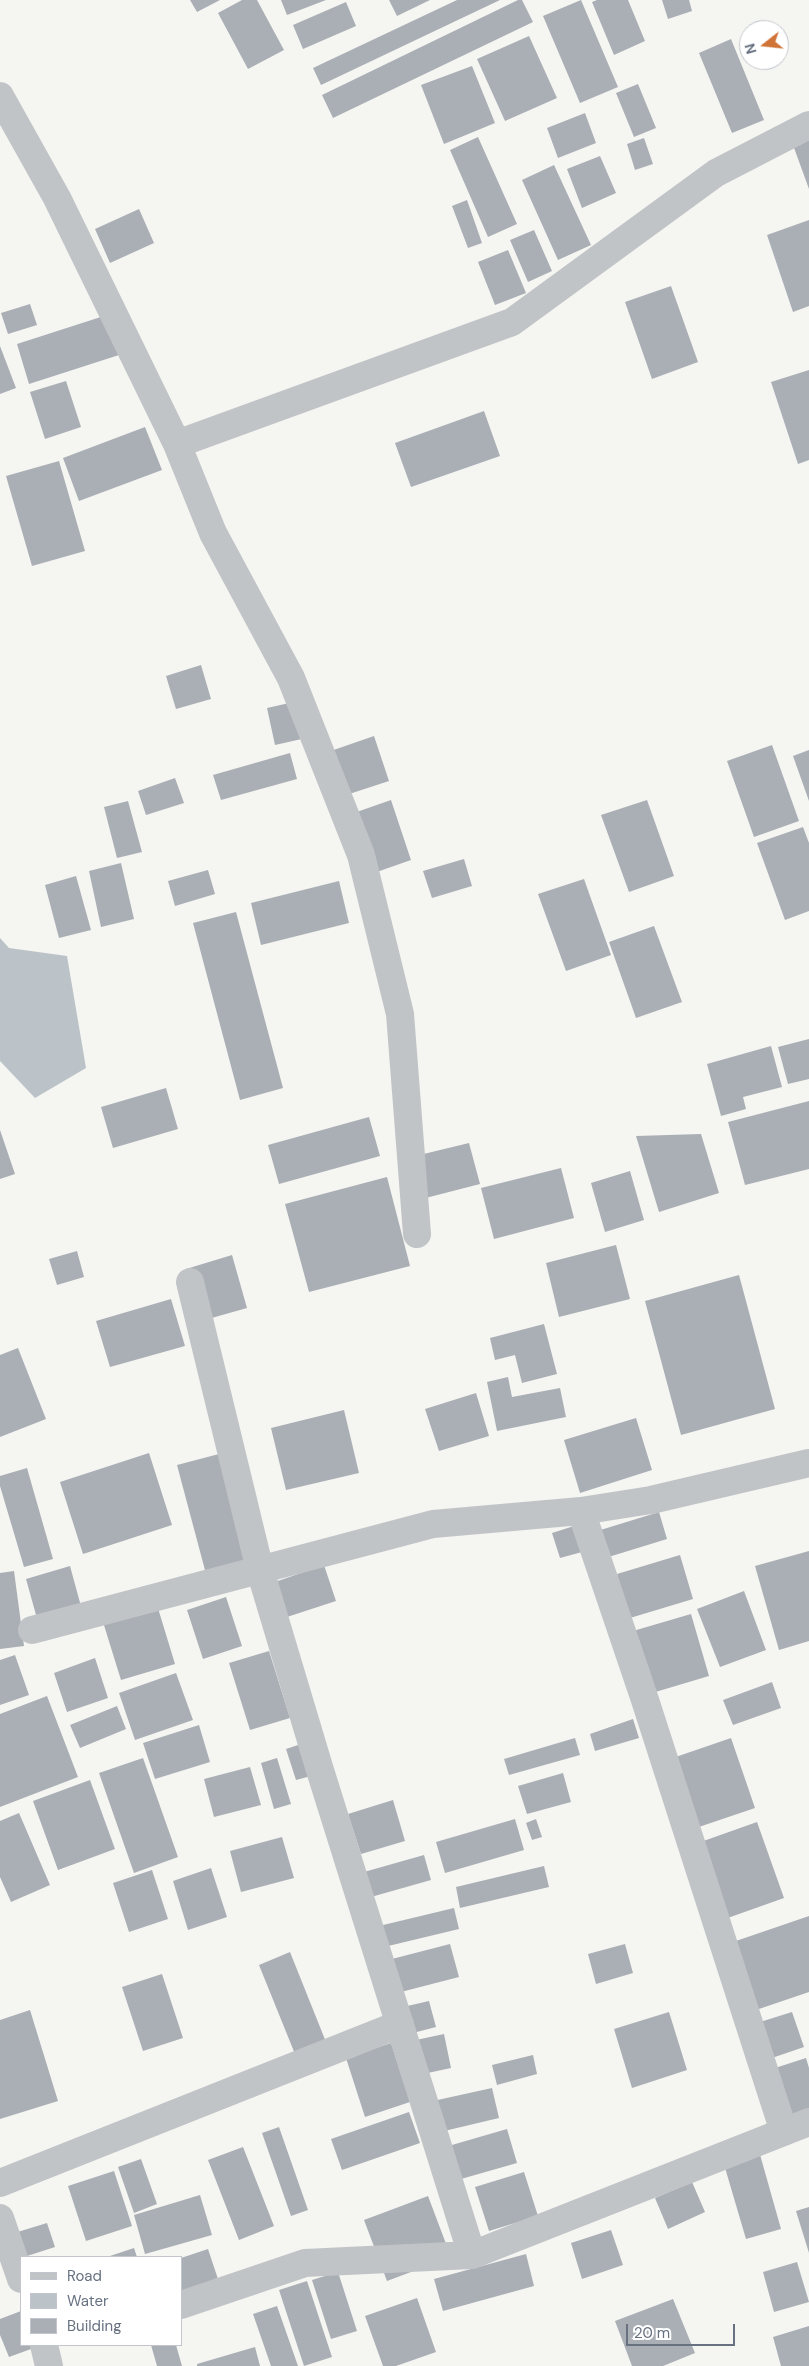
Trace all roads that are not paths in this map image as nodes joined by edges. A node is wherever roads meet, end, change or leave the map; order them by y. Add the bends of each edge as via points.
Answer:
1 (0, 96) edge
2 (809, 125) edge
3 (177, 444) junction
4 (417, 1234) dead end
5 (190, 1282) dead end
6 (809, 1463) edge
7 (581, 1511) junction
8 (260, 1570) junction
9 (32, 1630) dead end
10 (400, 2024) junction
11 (809, 2122) edge
12 (784, 2132) junction
13 (0, 2183) edge
14 (0, 2218) edge
15 (472, 2255) junction
16 (20, 2276) edge
17 (182, 2305) edge

1 - 3 street via 57,198
2 - 3 street via 716,173 512,322
3 - 4 street via 213,533 291,678 361,855 400,1014
5 - 8 street
6 - 7 street via 651,1500
7 - 8 street via 433,1524
7 - 12 street
8 - 9 street
8 - 10 street
10 - 13 street
10 - 15 street
11 - 12 street
12 - 15 street
14 - 16 street
15 - 17 street via 305,2263

